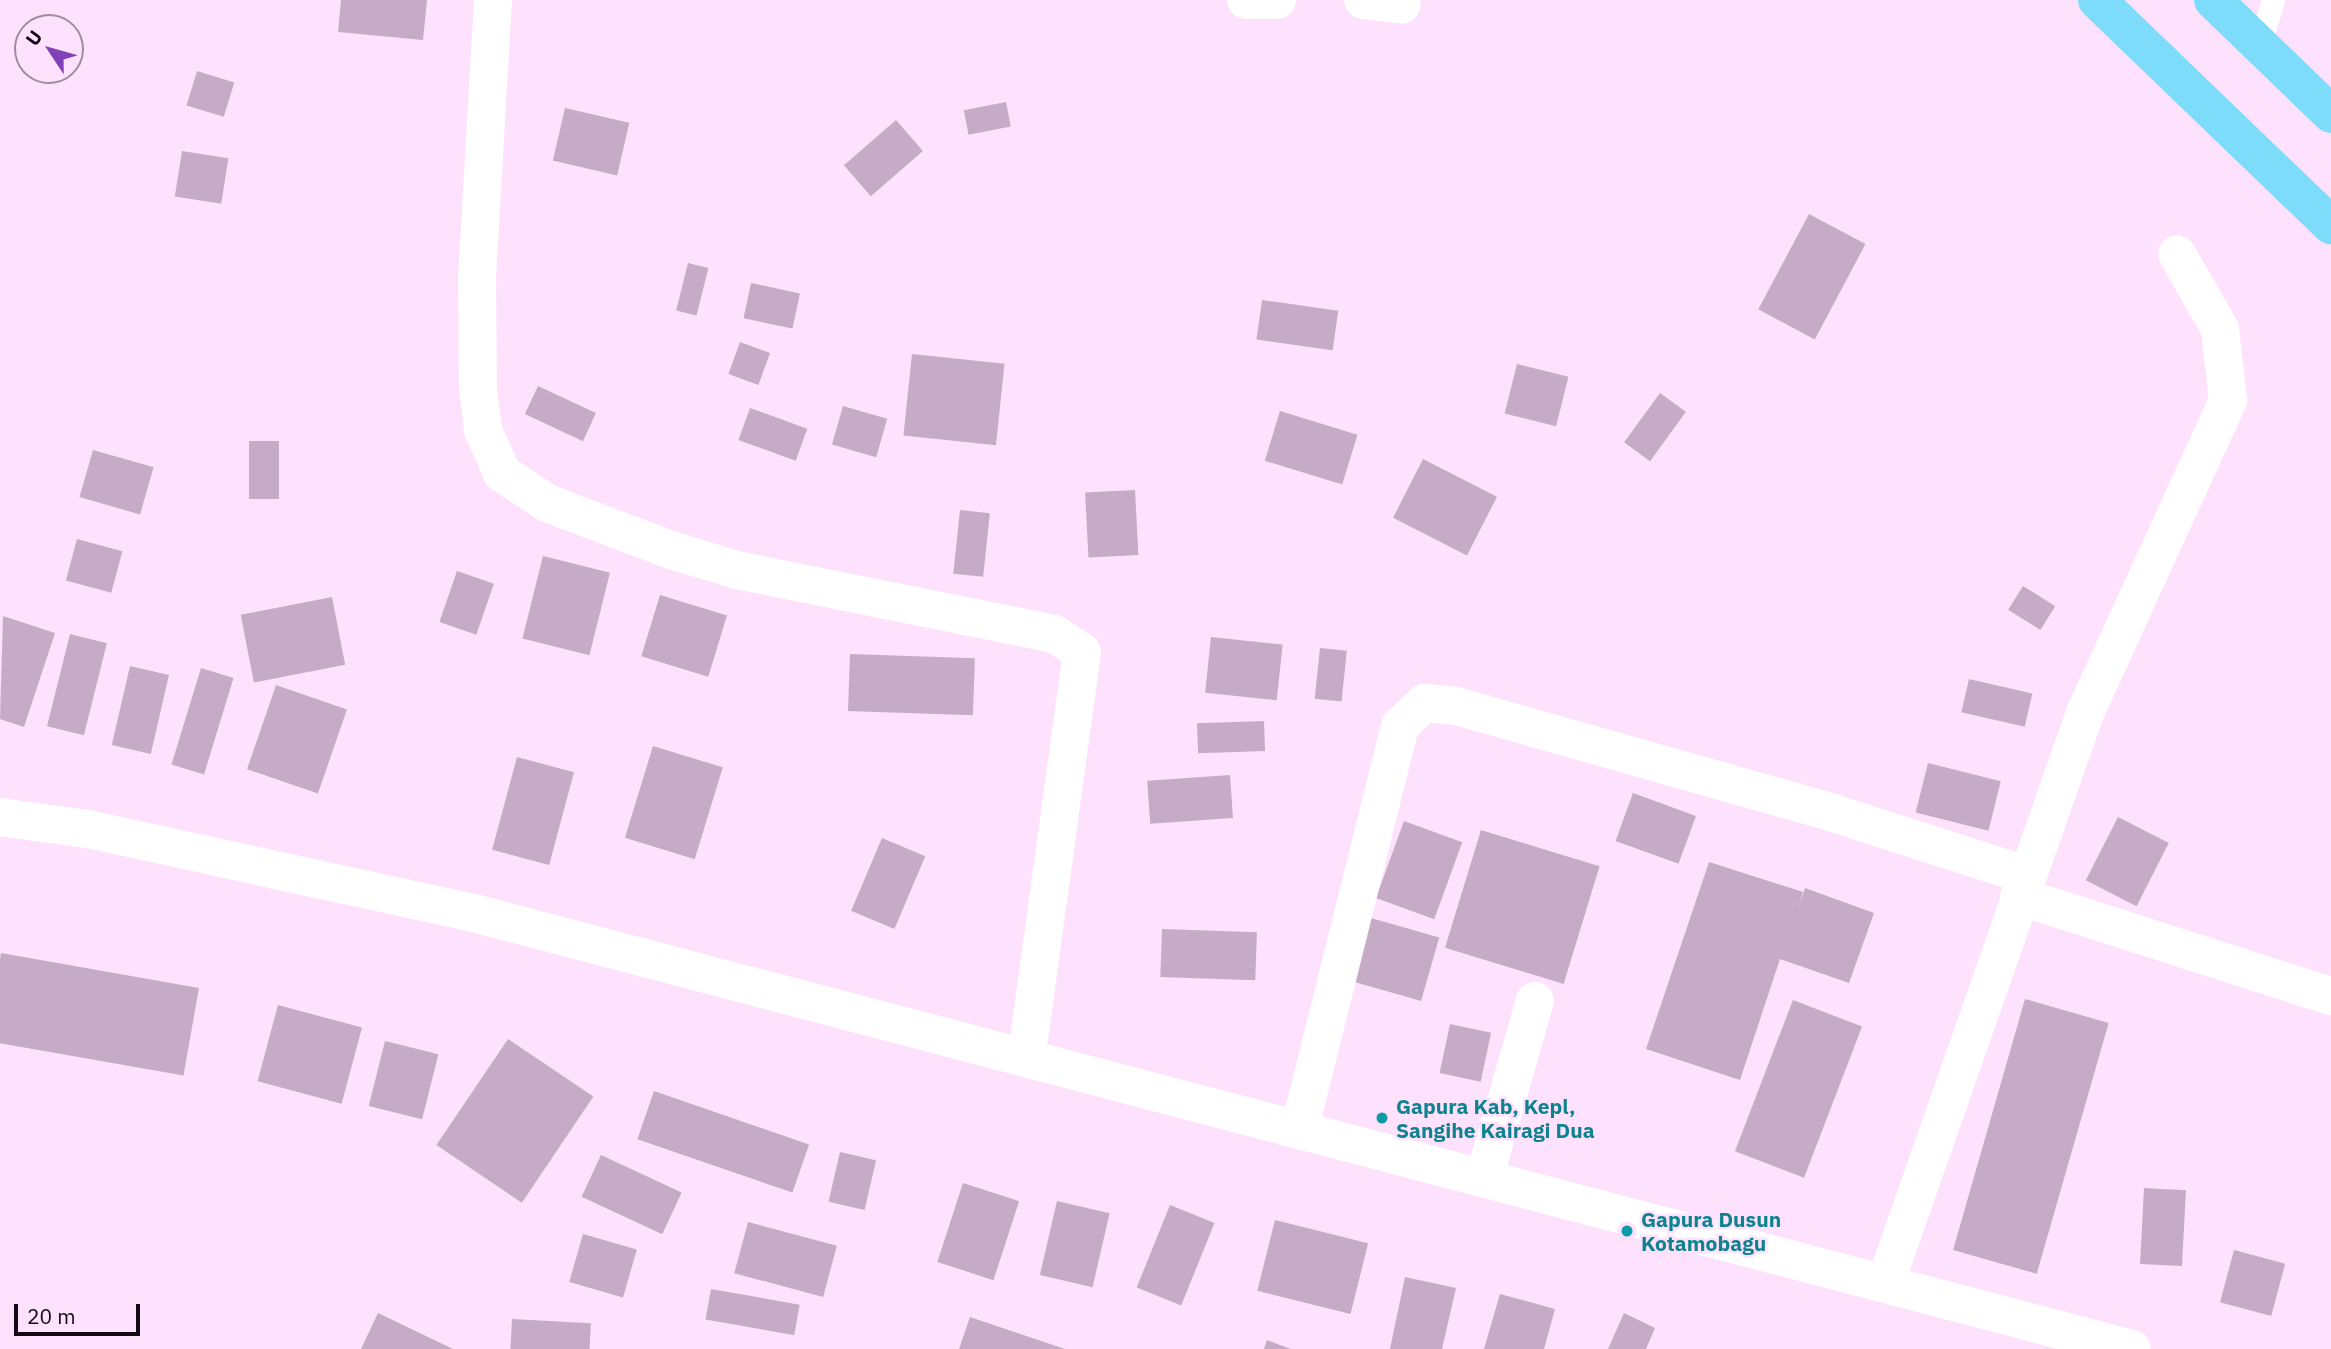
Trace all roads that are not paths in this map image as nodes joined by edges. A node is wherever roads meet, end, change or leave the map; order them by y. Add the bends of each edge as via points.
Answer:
1 (493, 0) edge
2 (1246, 0) edge
3 (1277, 0) edge
4 (1363, 0) edge
5 (2097, 0) edge
6 (2213, 0) edge
7 (2273, 0) edge
8 (1402, 5) dead end
9 (2261, 41) junction
10 (2331, 114) edge
11 (2331, 225) edge
12 (2178, 254) dead end
13 (0, 817) edge
14 (2023, 885) junction
15 (2331, 996) edge
16 (1535, 1001) dead end
17 (1027, 1055) junction
18 (1300, 1127) junction
19 (1485, 1175) junction
20 (1886, 1281) junction
21 (2073, 1341) edge
22 (2132, 1349) edge

1 - 17 street via 477,275 478,388 483,430 502,472 547,503 737,570 1023,626 1079,647
2 - 3 street
4 - 8 street
5 - 11 highway
6 - 9 highway
7 - 9 lane
9 - 10 highway
12 - 14 street via 2220,329 2228,400 2085,713
13 - 17 street via 88,829 436,904
14 - 15 street
14 - 18 street via 1833,813 1456,706 1424,703 1400,726
14 - 20 street
16 - 19 street
17 - 18 street
18 - 19 street
19 - 20 street
20 - 21 street
21 - 22 street

